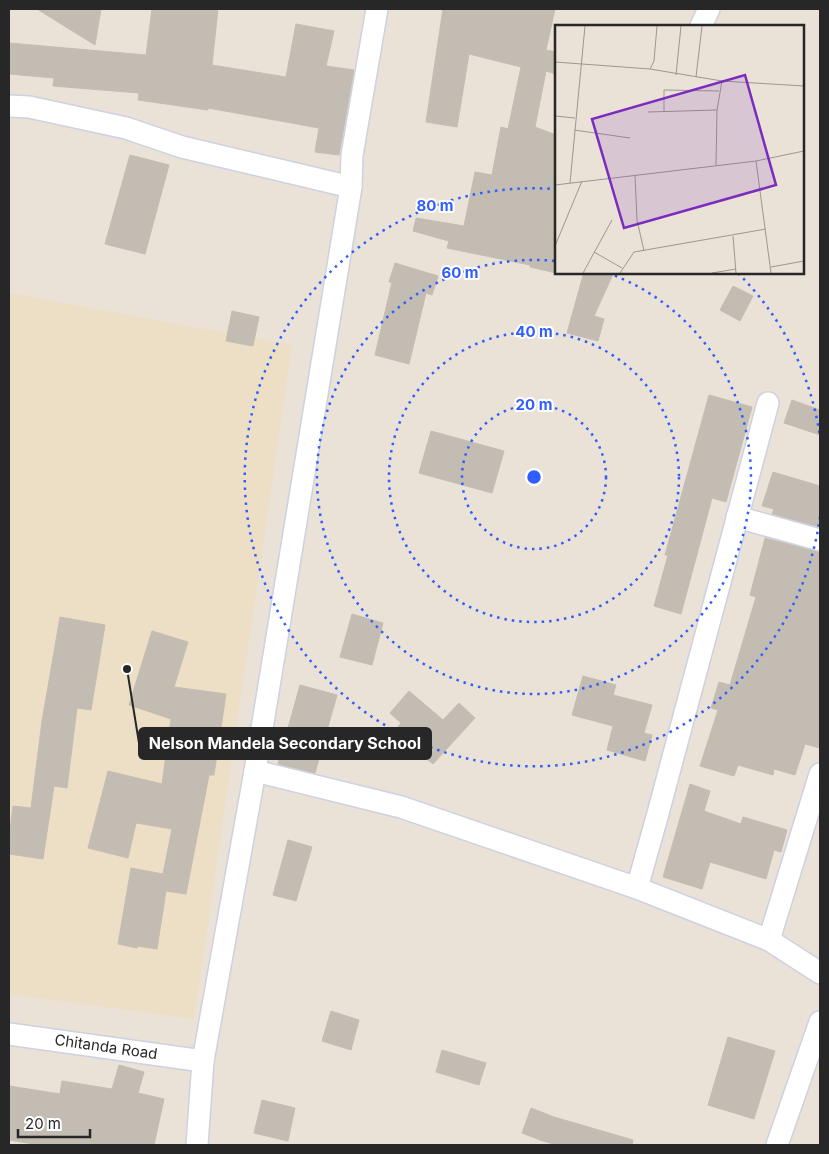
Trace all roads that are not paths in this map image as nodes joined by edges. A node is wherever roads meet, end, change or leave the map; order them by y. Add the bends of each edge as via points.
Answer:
1 (377, 9) edge
2 (709, 9) edge
3 (701, 25) edge
4 (9, 106) edge
5 (351, 187) junction
6 (768, 403) dead end
7 (737, 518) junction
8 (820, 540) edge
9 (255, 771) junction
10 (820, 774) edge
11 (636, 888) junction
12 (769, 940) junction
13 (820, 973) edge
14 (820, 1022) edge
15 (9, 1034) edge
16 (203, 1061) junction
17 (197, 1145) edge
18 (777, 1145) edge

1 - 5 street via 352,155
2 - 3 street
4 - 5 street via 126,128 182,147
5 - 9 street
6 - 7 street
7 - 8 street
7 - 11 street
9 - 11 street via 401,807
9 - 16 street
10 - 12 street
11 - 12 street
12 - 13 street
14 - 18 street
15 - 16 street, Chitanda Road
16 - 17 street

